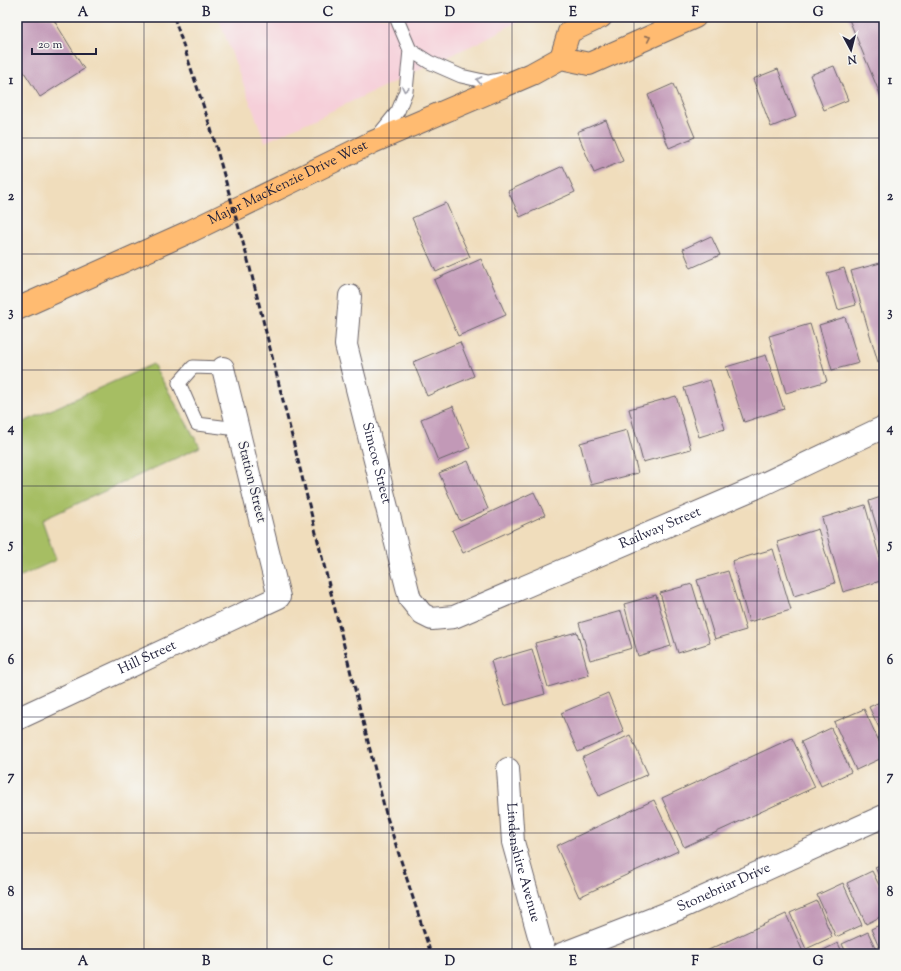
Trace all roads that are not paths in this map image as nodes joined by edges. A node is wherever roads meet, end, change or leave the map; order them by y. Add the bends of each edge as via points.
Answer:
1 (396, 17) edge
2 (601, 17) edge
3 (695, 17) edge
4 (410, 50) junction
5 (561, 58) junction
6 (532, 74) junction
7 (373, 142) junction
8 (350, 296) dead end
9 (17, 310) edge
10 (222, 368) joint
11 (884, 427) edge
12 (238, 430) junction
13 (279, 597) joint
14 (432, 619) joint
15 (17, 719) edge
16 (508, 769) dead end
17 (884, 816) edge
18 (545, 954) edge
19 (562, 954) edge

1 - 4 lane
2 - 5 main road via 569,32
5 -> 3 main road via 589,64
6 -> 4 lane via 488,82 461,76 429,62
4 -> 7 lane via 406,91 398,111
5 - 6 main road, Major MacKenzie Drive West
6 - 7 main road, Major MacKenzie Drive West
7 - 9 main road, Major MacKenzie Drive West via 191,231
8 - 14 street, Simcoe Street via 346,345 410,599 422,614
10 - 12 street, Station Street
10 - 12 lane via 193,367 179,383 197,424
11 - 14 street, Railway Street via 753,489 454,617
12 - 13 street, Station Street
13 - 15 street, Hill Street
16 - 18 street, Lindenshire Avenue via 513,842
17 - 19 street, Stonebriar Drive via 678,909

